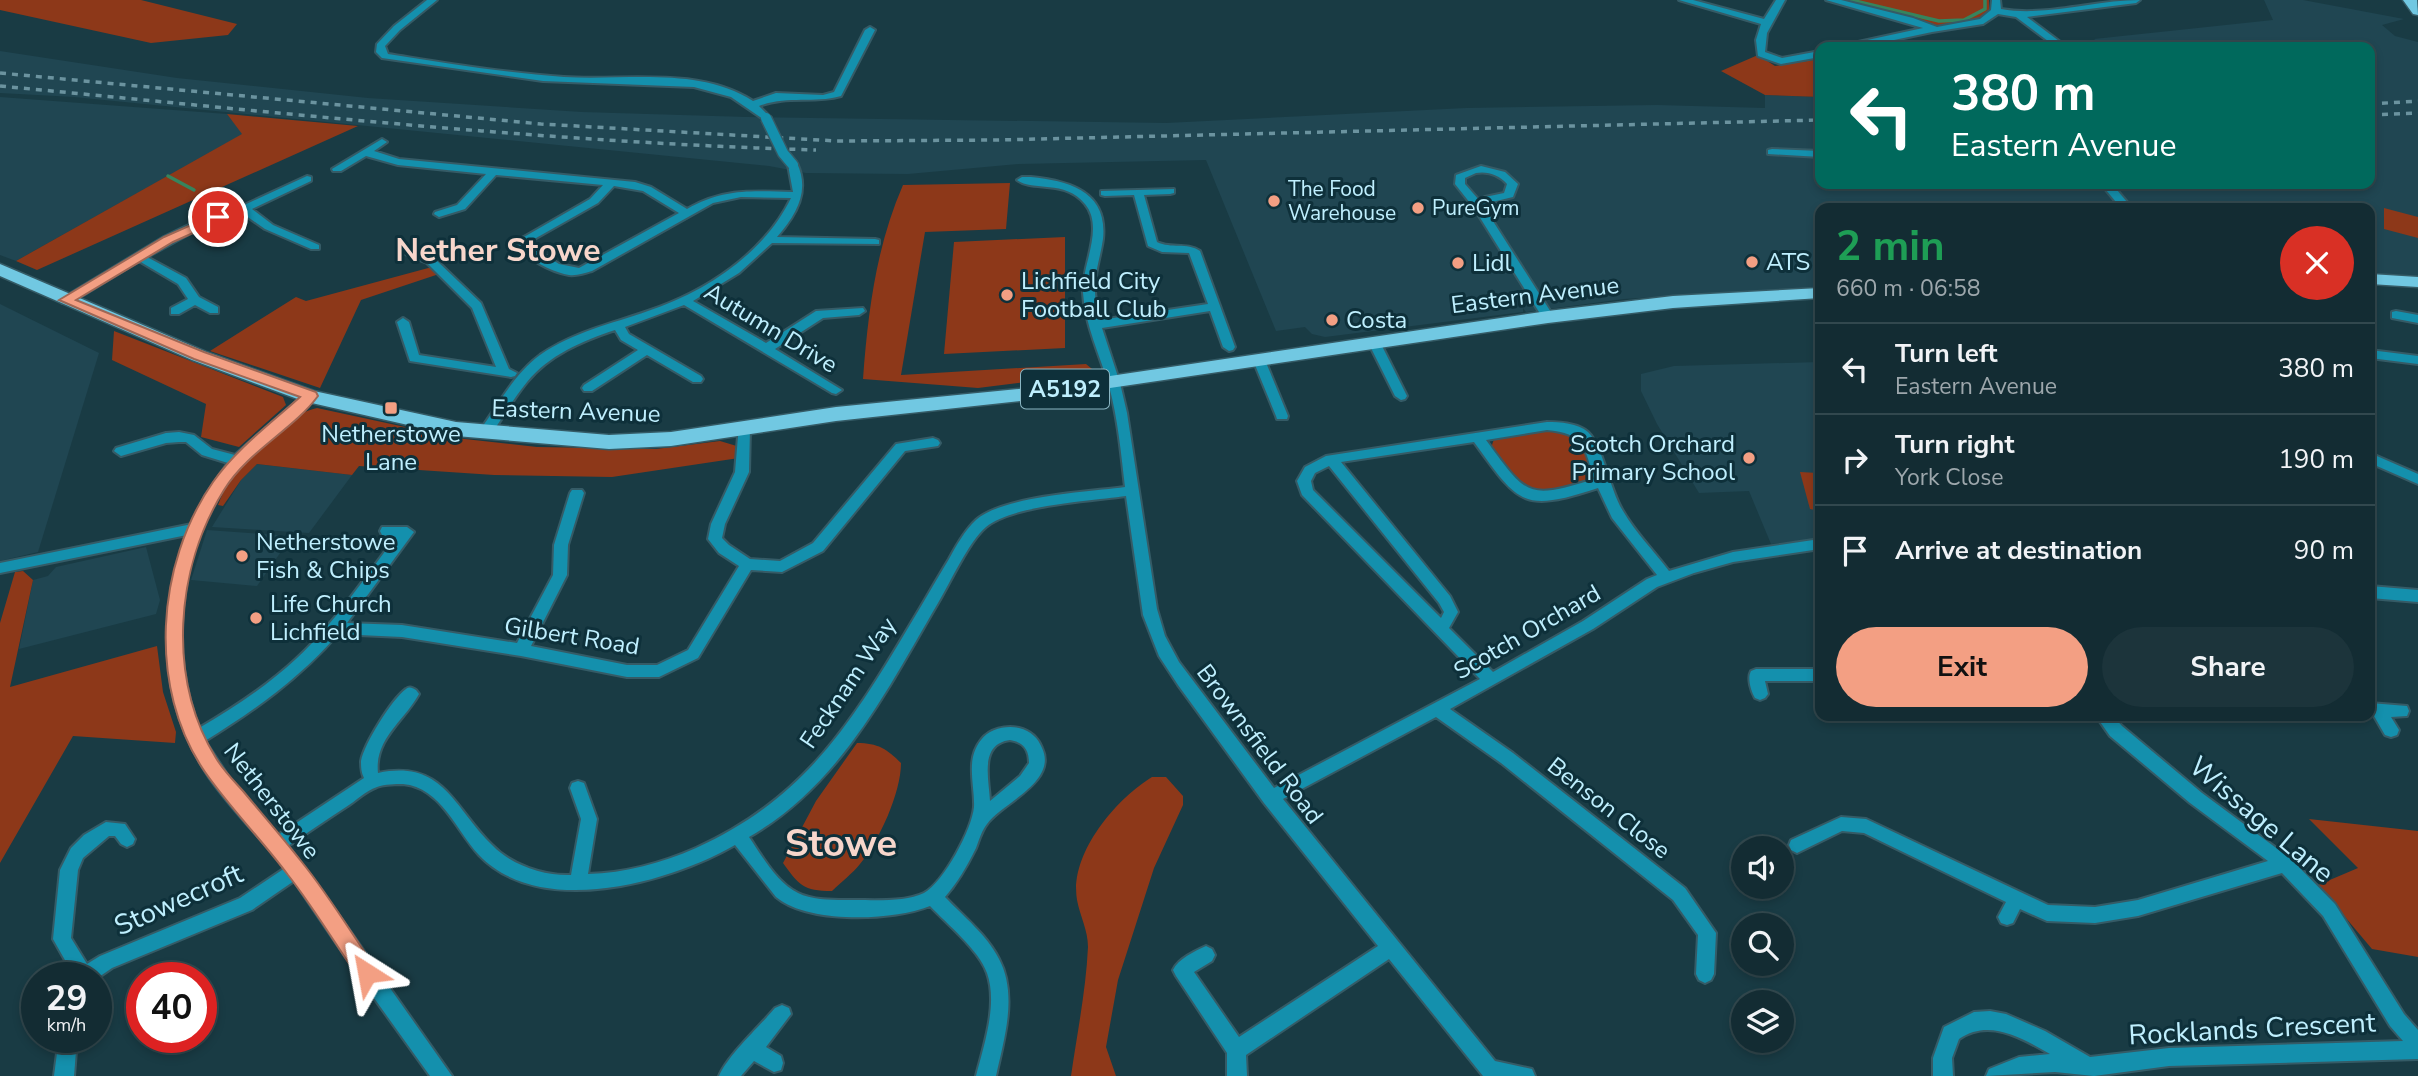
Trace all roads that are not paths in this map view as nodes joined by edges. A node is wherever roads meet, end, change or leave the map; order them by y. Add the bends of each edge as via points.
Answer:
1 (433, 0) edge
2 (1683, 0) edge
3 (1781, 0) edge
4 (1830, 0) edge
5 (1996, 0) edge
6 (2136, 0) edge
7 (2410, 0) edge
8 (2112, 1) edge
9 (1996, 11) junction
10 (2418, 11) edge
11 (2019, 15) junction
12 (1767, 23) junction
13 (1932, 29) junction
14 (870, 30) dead end
15 (1876, 42) edge
16 (2055, 42) edge
17 (1815, 55) edge
18 (752, 105) junction
19 (382, 142) dead end
20 (365, 152) junction
21 (1772, 152) dead end
22 (1815, 153) edge
23 (337, 169) dead end
24 (494, 171) junction
25 (1022, 180) dead end
26 (611, 183) junction
27 (303, 184) dead end
28 (2110, 189) edge
29 (1170, 191) dead end
30 (1138, 192) junction
31 (1105, 193) dead end
32 (798, 195) junction
33 (2123, 203) edge
34 (1478, 206) junction
35 (244, 209) junction
36 (686, 212) junction
37 (439, 214) dead end
38 (770, 240) junction
39 (875, 242) dead end
40 (315, 247) dead end
41 (409, 252) dead end
42 (139, 257) junction
43 (0, 269) edge
44 (2375, 279) edge
45 (2418, 282) edge
46 (1815, 293) edge
47 (66, 300) junction
48 (195, 300) junction
49 (685, 301) junction
50 (1215, 307) junction
51 (214, 310) dead end
52 (174, 311) dead end
53 (859, 311) dead end
54 (2396, 315) dead end
55 (1548, 317) junction
56 (2418, 319) edge
57 (403, 321) dead end
58 (617, 324) junction
59 (1095, 325) junction
60 (1374, 342) junction
61 (1229, 347) dead end
62 (766, 349) junction
63 (647, 351) junction
64 (2375, 354) edge
65 (1259, 360) junction
66 (2418, 360) edge
67 (504, 372) junction
68 (523, 376) junction
69 (697, 379) dead end
70 (1113, 381) junction
71 (588, 387) dead end
72 (836, 390) dead end
73 (310, 396) junction
74 (1401, 396) dead end
75 (1282, 416) dead end
76 (744, 428) junction
77 (485, 433) junction
78 (1477, 437) junction
79 (933, 443) dead end
80 (121, 451) dead end
81 (1331, 459) junction
82 (2375, 460) edge
83 (238, 461) junction
84 (2418, 479) edge
85 (1602, 482) junction
86 (1130, 491) junction
87 (577, 493) dead end
88 (197, 527) junction
89 (387, 531) dead end
90 (1815, 544) edge
91 (747, 564) junction
92 (0, 568) edge
93 (1666, 578) junction
94 (2375, 592) edge
95 (2418, 596) edge
96 (1439, 627) junction
97 (335, 628) junction
98 (520, 650) junction
99 (1815, 675) edge
100 (1491, 680) junction
101 (410, 694) dead end
102 (1760, 694) dead end
103 (1437, 709) junction
104 (2375, 710) edge
105 (2375, 711) edge
106 (2401, 711) dead end
107 (2108, 721) edge
108 (2391, 730) dead end
109 (195, 739) junction
110 (373, 781) junction
111 (578, 788) dead end
112 (1270, 798) junction
113 (981, 819) junction
114 (739, 837) junction
115 (127, 838) dead end
116 (276, 845) junction
117 (1797, 845) dead end
118 (2285, 864) junction
119 (296, 870) junction
120 (578, 883) junction
121 (933, 897) junction
122 (2016, 900) junction
123 (2007, 917) dead end
124 (1390, 948) junction
125 (1206, 955) dead end
126 (75, 962) edge
127 (106, 962) edge
128 (1705, 974) dead end
129 (782, 1014) dead end
130 (2418, 1044) edge
131 (752, 1048) junction
132 (1236, 1049) junction
133 (2418, 1050) edge
134 (66, 1053) edge
135 (774, 1063) dead end
136 (2090, 1067) junction
137 (1493, 1073) edge
138 (64, 1076) edge
139 (442, 1076) edge
140 (729, 1076) edge
141 (986, 1076) edge
142 (1237, 1076) edge
143 (1525, 1076) edge
144 (1943, 1076) edge
145 (1996, 1076) edge

1 - 18 street via 387,37 380,46 385,56 513,75 681,83 739,95
2 - 12 street
3 - 12 street
4 - 13 street via 1910,19
5 - 9 street
6 - 8 street
7 - 10 highway
8 - 11 street
9 - 11 street
9 - 13 street via 1983,21
11 - 16 street
12 - 17 street via 1760,49 1768,58 1781,61
13 - 15 street
14 - 18 street via 838,94 823,98 776,96
18 - 32 street, bridge via 766,118 793,165
19 - 20 street
20 - 23 street
20 - 24 street via 398,162
21 - 22 street via 1786,148
24 - 26 street
24 - 37 street via 461,207
25 - 59 street, Brownsfield Road via 1070,190 1087,199 1095,211 1096,246 1088,292
26 - 36 street via 647,189
26 - 36 street via 594,201 523,241 526,248 574,274
27 - 35 street
28 - 33 street
29 - 30 street
30 - 31 street
30 - 50 street via 1152,244 1162,250 1186,247 1194,251
32 - 36 street via 724,196
32 - 38 street
34 - 34 street via 1509,195 1513,184 1505,174 1477,170 1460,177 1460,184
34 - 55 street
35 - 40 street via 269,227
35 - 42 street via 203,222
38 - 39 street
38 - 49 street
41 - 67 street via 431,261 477,306
42 - 47 street
42 - 48 street via 182,281
43 - 47 highway, Eastern Avenue / A5192
44 - 45 highway
46 - 55 highway, Eastern Avenue / A5192 via 1672,302
47 - 73 highway, Eastern Avenue / A5192
48 - 51 street
48 - 52 street
49 - 58 street
49 - 62 street, Autumn Drive
50 - 59 street
50 - 61 street
53 - 62 street via 820,314
54 - 56 street
55 - 60 highway, Eastern Avenue / A5192
57 - 67 street via 414,358
58 - 63 street via 625,337
58 - 68 street via 557,349
59 - 70 street, Brownsfield Road
60 - 65 highway, Eastern Avenue / A5192
60 - 74 street
62 - 72 street, Autumn Drive
63 - 69 street
63 - 71 street
64 - 66 street
65 - 70 highway, Eastern Avenue / A5192
65 - 75 street
67 - 68 street
68 - 77 street
70 - 76 highway, Eastern Avenue / A5192
70 - 86 street, Brownsfield Road
73 - 77 highway, Eastern Avenue / A5192
73 - 83 street, Netherstowe
76 - 77 highway, Eastern Avenue / A5192 via 610,442
76 - 91 street via 742,472 715,539
78 - 81 street
78 - 85 street via 1528,496 1541,498
78 - 85 street via 1565,427 1583,435
79 - 91 street via 901,447 818,547 782,567
80 - 83 street via 144,439 189,438 207,452
81 - 96 street via 1444,600 1451,612
81 - 96 street via 1310,470 1304,481 1307,492
82 - 84 street
83 - 88 street, Netherstowe
85 - 93 street via 1617,514
86 - 112 street, Brownsfield Road via 1152,621 1165,651
86 - 114 street, Fecknam Way via 999,513 981,523 845,739 788,802
87 - 98 street via 561,545 560,575
88 - 92 street
88 - 109 street, Netherstowe via 178,582 175,634 177,674
89 - 97 street via 407,532
90 - 93 street, Scotch Orchard via 1733,557
91 - 98 street, Gilbert Road via 693,654 659,671 627,671
93 - 100 street, Scotch Orchard
94 - 95 street
96 - 100 street
97 - 98 street, Gilbert Road via 402,631
97 - 109 street via 286,678
99 - 102 street via 1756,675
100 - 103 street, Scotch Orchard
101 - 110 street via 377,741 369,760
103 - 112 street, Scotch Orchard
103 - 128 street, Benson Close via 1507,758 1679,894 1707,933
104 - 106 street
105 - 108 street
107 - 118 street, Wissage Lane via 2196,798
109 - 116 street, Netherstowe via 227,788
110 - 116 street, Fecknam Way
110 - 120 street, Fecknam Way via 415,779 436,791 496,860 524,876
111 - 120 street via 589,819
112 - 124 street, Brownsfield Road
113 - 113 street via 982,751 1004,734 1026,736 1038,757 1035,769
113 - 121 street via 947,882
114 - 120 street, Fecknam Way via 656,870
114 - 121 street via 792,900 814,906 900,906
115 - 126 street via 119,829 106,830 77,853 69,870 62,939
116 - 119 street, Netherstowe
117 - 122 street via 1841,824 1867,826
118 - 122 street via 2138,908 2095,915 2047,913
118 - 130 street, Wissage Lane via 2329,910 2397,1020
119 - 127 street, Stowecroft via 246,904
119 - 139 street, Netherstowe
121 - 141 street via 992,964 999,983 996,1035
122 - 123 street
124 - 132 street
124 - 137 street, Brownsfield Road
125 - 132 street via 1182,970
129 - 131 street
131 - 135 street
131 - 140 street
132 - 142 street
133 - 136 street, Rocklands Crescent via 2168,1056
134 - 138 street
136 - 144 street via 2015,1026 1983,1019 1950,1034 1941,1055
136 - 145 street, Rocklands Crescent via 2055,1063 2019,1066
137 - 143 street

